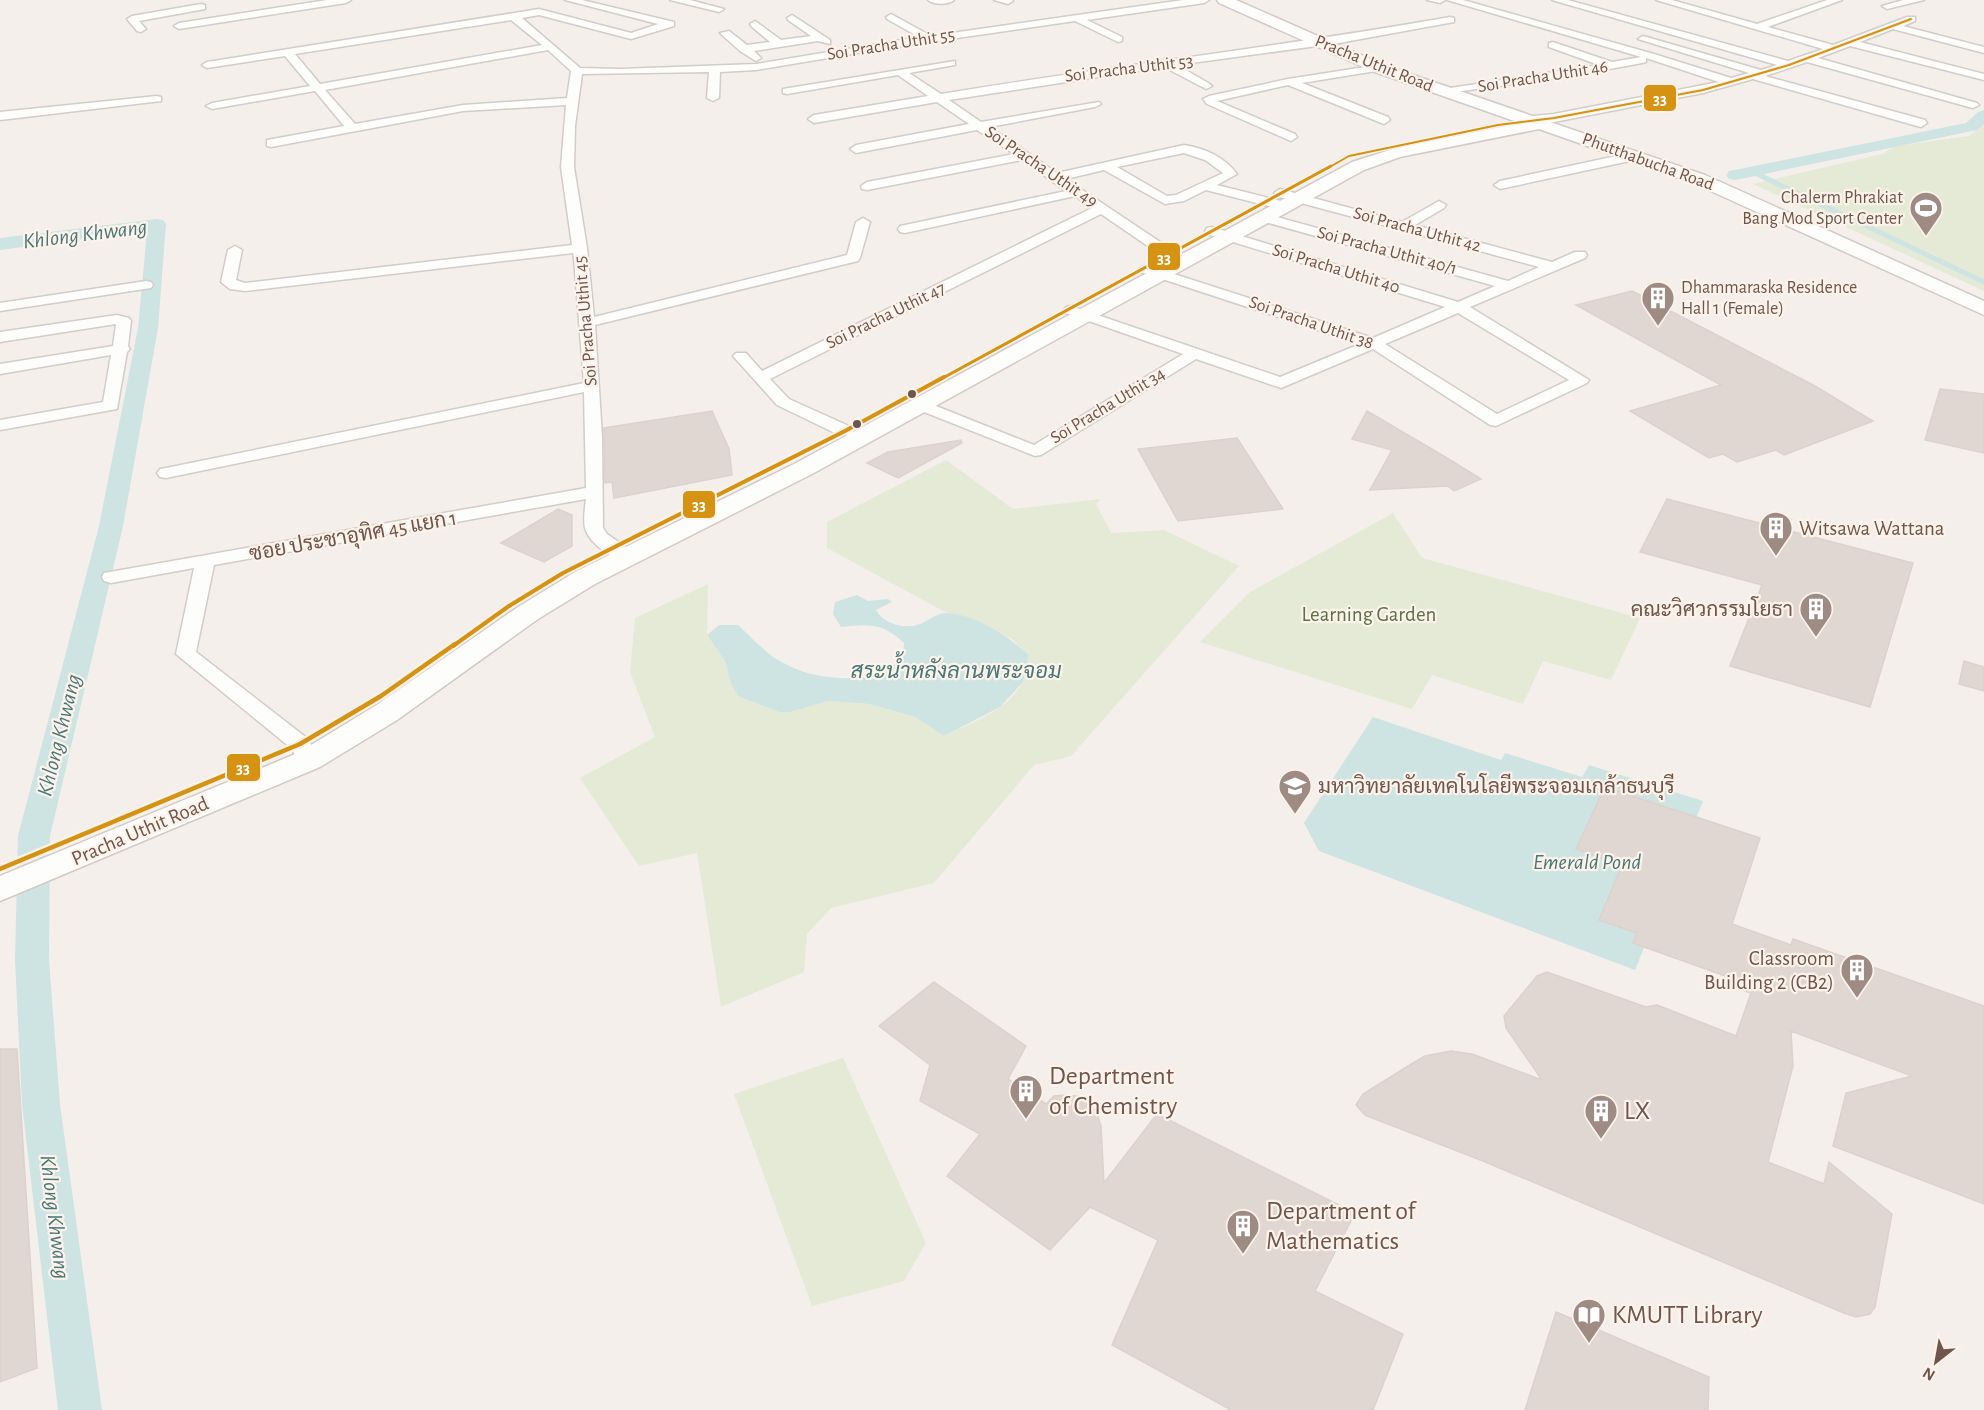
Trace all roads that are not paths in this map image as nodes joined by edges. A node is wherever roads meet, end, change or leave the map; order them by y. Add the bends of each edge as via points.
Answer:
1 (346, 0) edge
2 (570, 0) edge
3 (675, 0) edge
4 (933, 0) edge
5 (949, 0) edge
6 (1204, 0) edge
7 (1224, 0) edge
8 (1432, 0) edge
9 (1440, 0) edge
10 (1452, 0) edge
11 (1557, 0) edge
12 (1661, 0) edge
13 (1705, 0) edge
14 (1837, 0) edge
15 (1919, 0) edge
16 (210, 6) dead end
17 (1683, 6) junction
18 (1887, 6) dead end
19 (719, 9) dead end
20 (513, 16) junction
21 (891, 17) dead end
22 (792, 18) dead end
23 (1076, 18) junction
24 (1911, 19) dead end
25 (1450, 20) dead end
26 (1634, 22) junction
27 (755, 24) dead end
28 (179, 26) dead end
29 (1892, 26) junction
30 (1616, 27) dead end
31 (1758, 27) junction
32 (141, 29) dead end
33 (1599, 32) dead end
34 (725, 33) dead end
35 (1632, 36) dead end
36 (1582, 37) junction
37 (820, 38) junction
38 (929, 39) junction
39 (1118, 39) dead end
40 (1848, 42) junction
41 (1318, 43) junction
42 (779, 44) junction
43 (1553, 45) dead end
44 (549, 47) junction
45 (1833, 48) junction
46 (744, 49) junction
47 (1984, 50) edge
48 (288, 52) junction
49 (841, 52) junction
50 (1806, 58) junction
51 (1642, 60) dead end
52 (951, 63) dead end
53 (207, 65) dead end
54 (766, 65) junction
55 (1168, 65) junction
56 (1789, 65) junction
57 (1613, 66) junction
58 (1378, 68) junction
59 (715, 69) junction
60 (577, 71) junction
61 (900, 72) junction
62 (1757, 74) junction
63 (1984, 77) edge
64 (1288, 82) junction
65 (1732, 83) junction
66 (1206, 86) dead end
67 (317, 88) junction
68 (787, 91) dead end
69 (1443, 92) junction
70 (940, 97) junction
71 (713, 98) dead end
72 (157, 99) dead end
73 (572, 101) junction
74 (1095, 104) dead end
75 (1973, 105) dead end
76 (212, 106) dead end
77 (0, 116) edge
78 (814, 119) dead end
79 (1384, 120) dead end
80 (1540, 121) junction
81 (1921, 123) dead end
82 (979, 126) junction
83 (352, 128) junction
84 (1291, 137) dead end
85 (271, 143) dead end
86 (856, 149) dead end
87 (1025, 156) junction
88 (1635, 156) junction
89 (1105, 166) junction
90 (1056, 177) junction
91 (1500, 185) dead end
92 (867, 186) dead end
93 (1208, 187) junction
94 (1078, 192) junction
95 (1278, 203) junction
96 (1439, 205) dead end
97 (1103, 208) junction
98 (863, 222) dead end
99 (1404, 226) junction
100 (905, 229) dead end
101 (1221, 234) junction
102 (580, 248) junction
103 (235, 250) dead end
104 (1580, 255) dead end
105 (1165, 265) junction
106 (1554, 267) junction
107 (146, 285) dead end
108 (1511, 286) junction
109 (0, 307) edge
110 (1459, 307) junction
111 (1984, 309) edge
112 (1078, 312) junction
113 (587, 323) junction
114 (0, 337) edge
115 (1373, 343) junction
116 (122, 349) junction
117 (1195, 353) junction
118 (741, 356) dead end
119 (0, 369) edge
120 (760, 378) junction
121 (592, 386) junction
122 (920, 405) junction
123 (1496, 421) joint
124 (0, 425) edge
125 (845, 431) junction
126 (166, 473) dead end
127 (595, 492) junction
128 (619, 552) junction
129 (205, 562) junction
130 (111, 577) dead end
131 (304, 752) junction
132 (5, 877) edge

1 - 28 street via 238,13
2 - 20 street via 670,24 631,36 539,12
3 - 19 street
4 - 5 street
6 - 23 street, Soi Pracha Uthit 55
7 - 41 main road, Pracha Uthit Road
8 - 9 street
10 - 36 street
11 - 26 street
12 - 17 street
13 - 17 street
14 - 31 street
15 - 18 street
16 - 32 street via 132,19
17 - 26 street
17 - 31 street
20 - 44 street
20 - 48 street
21 - 38 street
22 - 37 street
23 - 38 street, Soi Pracha Uthit 55
23 - 39 street
24 - 29 street
25 - 41 street, Soi Pracha Uthit 53
26 - 30 street
26 - 56 street
27 - 42 street
29 - 40 street
29 - 47 street
31 - 45 street
33 - 36 street
34 - 46 street
35 - 62 street
36 - 65 street
37 - 42 street
37 - 49 street
38 - 49 street, Soi Pracha Uthit 55
40 - 45 street
40 - 63 street
41 - 55 street, Soi Pracha Uthit 53
41 - 58 main road, Pracha Uthit Road
42 - 46 street
43 - 57 street
44 - 60 street
44 - 67 street
45 - 50 street
46 - 54 street
48 - 53 street
48 - 67 street
49 - 54 street, Soi Pracha Uthit 55
50 - 56 street
50 - 75 street
51 - 57 street, Soi Pracha Uthit 46
52 - 61 street
54 - 59 street, Soi Pracha Uthit 55
55 - 66 street
55 - 70 street, Soi Pracha Uthit 53
56 - 62 street
57 - 69 street, Soi Pracha Uthit 46
58 - 64 street
58 - 69 main road, Pracha Uthit Road
59 - 60 street, Soi Pracha Uthit 55
59 - 71 street
60 - 73 street, Soi Pracha Uthit 45
61 - 68 street
61 - 70 street, Soi Pracha Uthit 49
62 - 65 street
62 - 81 street
64 - 79 street
64 - 84 street via 1209,99
65 - 80 street
67 - 76 street
67 - 83 street
69 - 80 main road, Pracha Uthit Road
70 - 78 street, Soi Pracha Uthit 53
70 - 82 street, Soi Pracha Uthit 49
72 - 77 street
73 - 83 street via 471,107
73 - 102 street, Soi Pracha Uthit 45 via 568,181
74 - 82 street
80 - 88 main road, Phutthabucha Road
80 - 95 main road, Pracha Uthit Road via 1384,156
82 - 86 street
82 - 87 street, Soi Pracha Uthit 49
83 - 85 street
87 - 90 street, Soi Pracha Uthit 49
87 - 92 street
88 - 91 street
88 - 111 main road, Phutthabucha Road via 1739,196
89 - 90 street
89 - 93 street via 1165,200
89 - 93 street via 1192,150 1231,174
90 - 94 street, Soi Pracha Uthit 49
93 - 95 street
94 - 97 street, Soi Pracha Uthit 49
94 - 100 street
95 - 99 street, Soi Pracha Uthit 42
95 - 101 main road, Pracha Uthit Road
95 - 108 street, Soi Pracha Uthit 40/1
96 - 99 street
97 - 105 street, Soi Pracha Uthit 49
97 - 120 street, Soi Pracha Uthit 47
98 - 113 street via 853,258
99 - 106 street, Soi Pracha Uthit 42
101 - 105 main road, Pracha Uthit Road
101 - 110 street, Soi Pracha Uthit 40
102 - 103 street via 245,287 228,282
102 - 113 street, Soi Pracha Uthit 45
104 - 106 street
105 - 112 main road, Pracha Uthit Road
105 - 115 street, Soi Pracha Uthit 38
106 - 108 street
107 - 109 street
108 - 110 street
110 - 115 street
110 - 123 street, Soi Pracha Uthit 40 via 1581,380
112 - 117 street
112 - 122 main road, Pracha Uthit Road
112 - 125 main road, Pracha Uthit Road
113 - 121 street, Soi Pracha Uthit 45
114 - 116 street via 120,319 124,321
115 - 117 street via 1281,383
115 - 123 street, Soi Pracha Uthit 38
116 - 119 street
116 - 124 street via 111,406
117 - 122 street, Soi Pracha Uthit 34 via 1035,451
118 - 120 street
120 - 125 street via 783,402
121 - 126 street
121 - 127 street, Soi Pracha Uthit 45
122 - 128 main road, Pracha Uthit Road via 770,486
125 - 128 main road, Pracha Uthit Road
127 - 128 street, Soi Pracha Uthit 45 via 594,528
127 - 129 street, ซอย ประชาอุทิศ 45 แยก 1
128 - 131 main road, Pracha Uthit Road via 386,713
129 - 130 street, ซอย ประชาอุทิศ 45 แยก 1
129 - 131 street via 186,654
131 - 132 main road, Pracha Uthit Road

